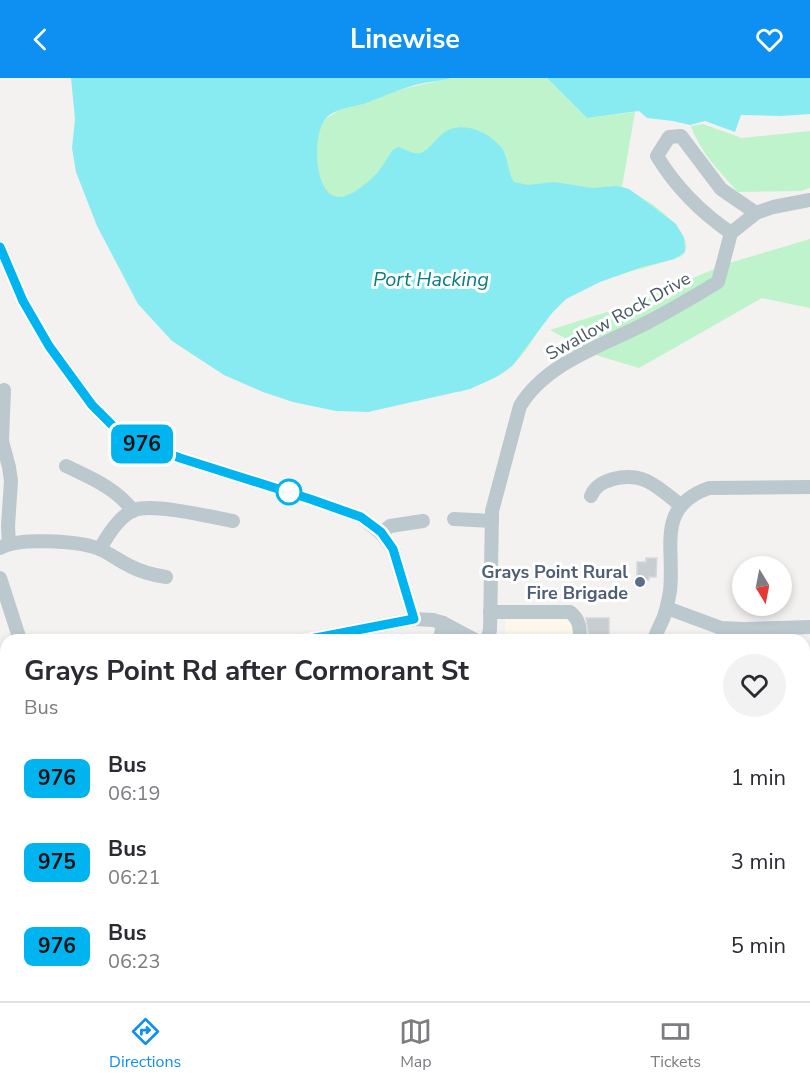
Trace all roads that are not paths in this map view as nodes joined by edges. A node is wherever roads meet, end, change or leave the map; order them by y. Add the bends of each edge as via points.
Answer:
1 (810, 200) edge
2 (756, 213) junction
3 (731, 233) junction
4 (0, 247) edge
5 (4, 390) dead end
6 (66, 466) dead end
7 (810, 486) edge
8 (591, 496) dead end
9 (680, 505) junction
10 (133, 511) junction
11 (454, 519) dead end
12 (233, 521) dead end
13 (423, 521) dead end
14 (492, 521) junction
15 (381, 532) junction
16 (5, 546) edge
17 (100, 549) junction
18 (166, 577) dead end
19 (0, 578) edge
20 (667, 608) junction
21 (490, 612) junction
22 (414, 619) junction
23 (443, 623) junction
24 (810, 627) edge
25 (18, 634) edge
26 (336, 634) edge
27 (441, 634) edge
28 (464, 634) edge
29 (489, 634) edge
30 (580, 634) edge
31 (656, 634) edge

1 - 2 street
2 - 3 street
2 - 3 street via 720,189 681,129 669,137 657,156 665,169 709,217
3 - 14 street, Swallow Rock Drive via 718,282 650,322 565,363 529,392 520,406
4 - 15 street via 23,301 49,346 92,405 124,435 180,458 361,517
5 - 16 street via 2,441 11,481
6 - 10 street via 118,493
7 - 9 street via 709,488
8 - 9 street via 604,482 625,476 641,477
9 - 20 street via 670,530
10 - 12 street via 159,509
10 - 17 street via 114,528
11 - 14 street
13 - 15 street via 390,526
14 - 21 street, Swallow Rock Drive
15 - 22 street via 393,549
16 - 17 street via 77,544
17 - 18 street via 132,568
19 - 25 street
20 - 24 street via 721,628
20 - 31 street
21 - 29 street, Swallow Rock Drive
21 - 30 street via 570,612 580,624
22 - 23 street
22 - 26 street
23 - 27 street
23 - 28 street

